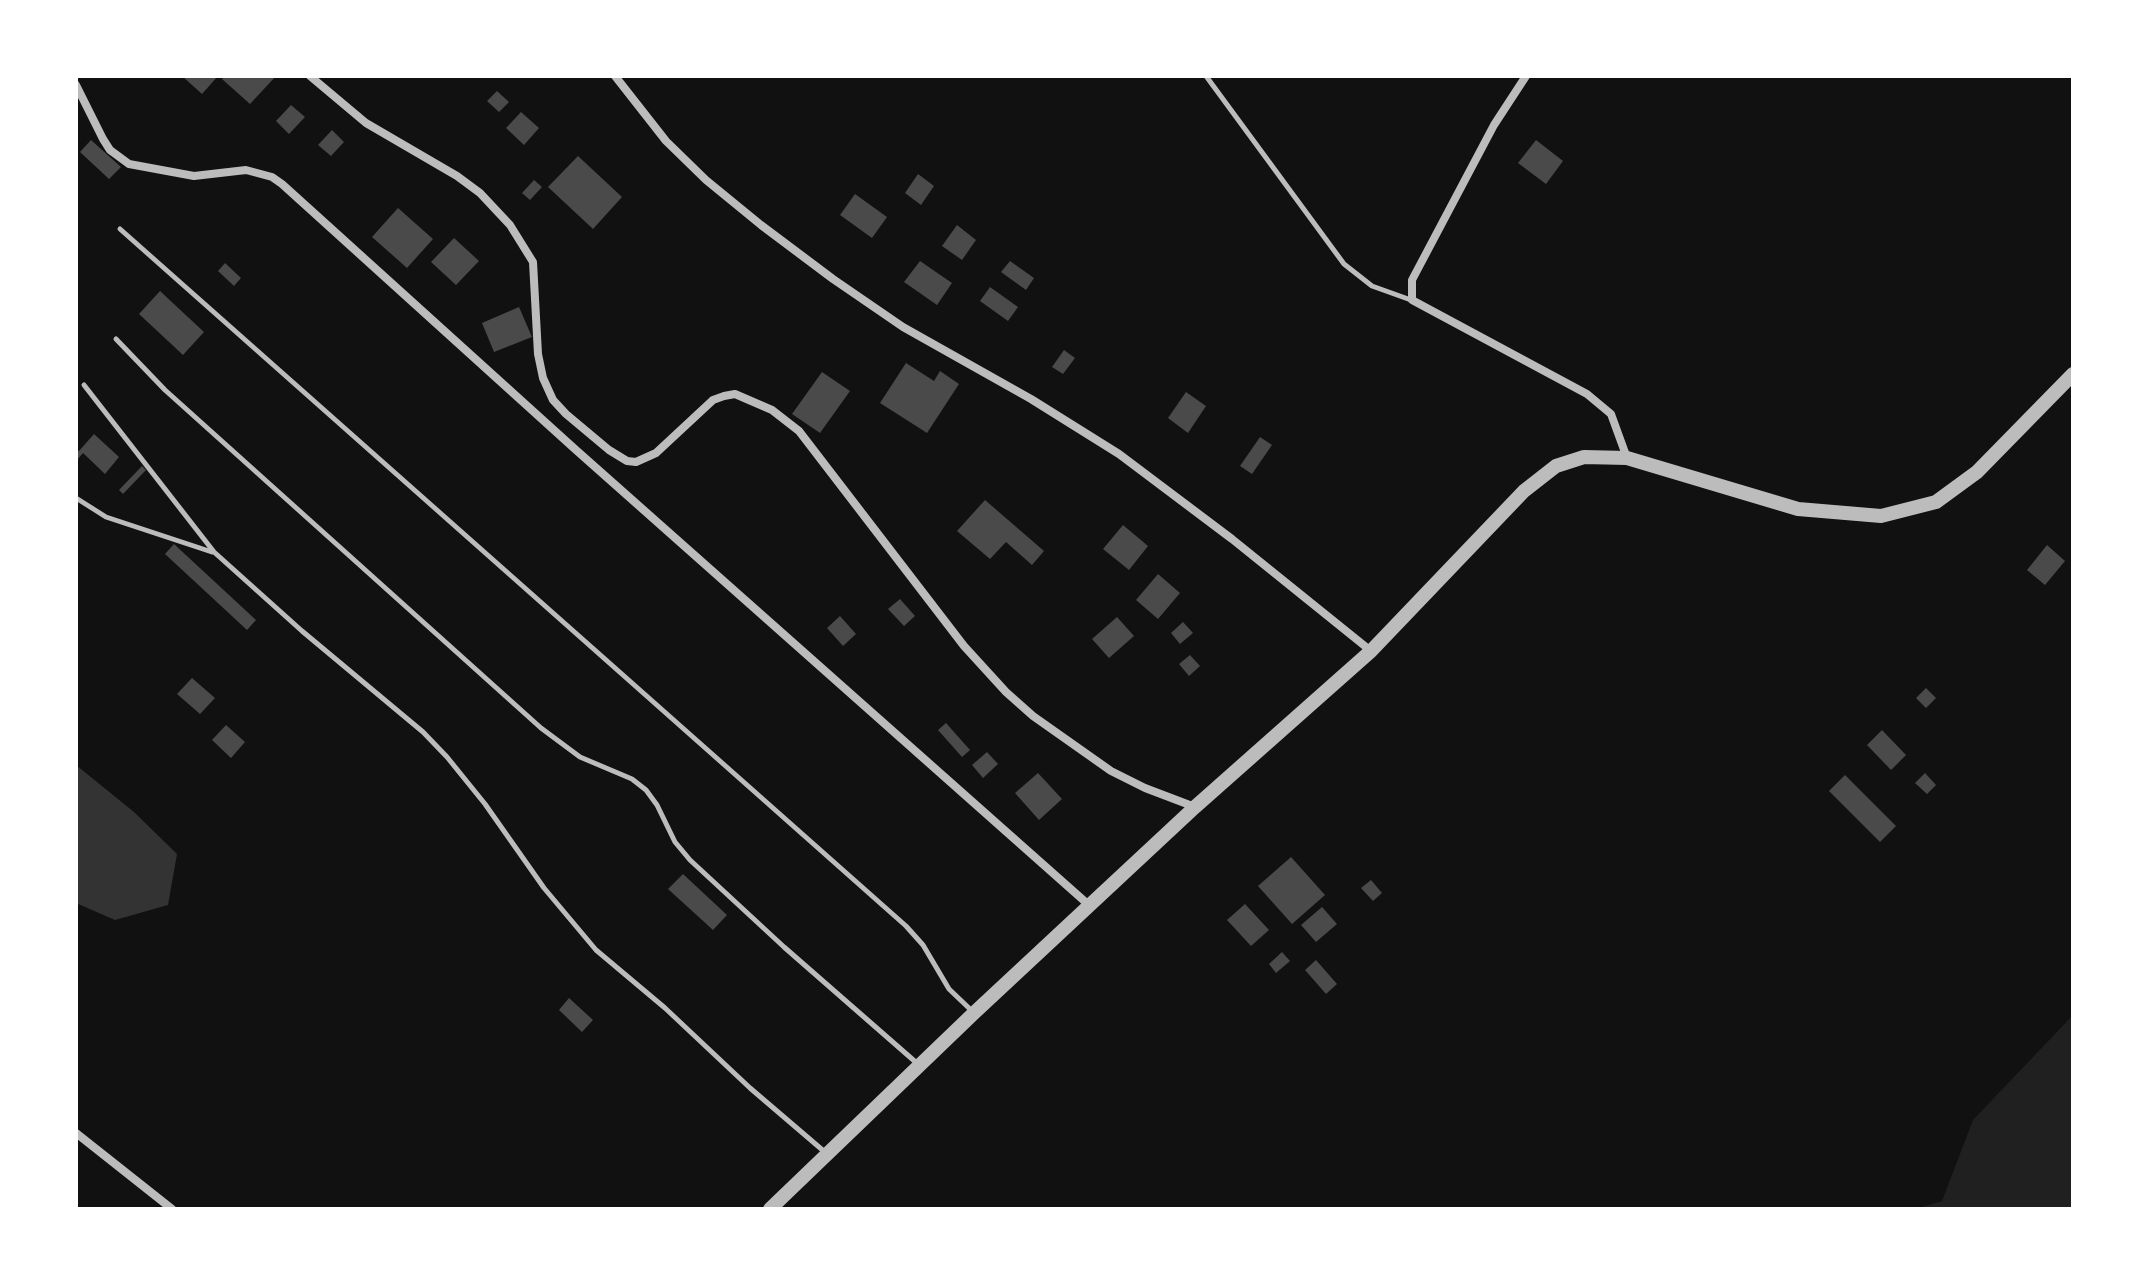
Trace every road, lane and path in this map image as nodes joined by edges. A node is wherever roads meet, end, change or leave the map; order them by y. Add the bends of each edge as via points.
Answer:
1 (310, 76) edge
2 (615, 76) edge
3 (1206, 76) edge
4 (1526, 76) edge
5 (76, 85) edge
6 (120, 229) dead end
7 (1412, 300) junction
8 (116, 339) dead end
9 (2073, 374) edge
10 (84, 385) dead end
11 (1627, 458) junction
12 (76, 498) edge
13 (214, 552) junction
14 (1371, 651) junction
15 (1195, 807) junction
16 (1090, 906) junction
17 (974, 1013) junction
18 (919, 1065) junction
19 (76, 1133) edge
20 (827, 1154) junction
21 (172, 1209) edge
22 (770, 1209) edge

1 - 15 street via 366,123 480,193 510,225 533,262 543,378 553,400 609,450 636,462 656,453 713,400 724,396 735,394 772,410 799,431 964,646 1006,692 1111,771
2 - 14 street via 666,141 706,180 809,261 903,327 1119,454
3 - 7 lane via 1344,264 1372,286
4 - 7 street via 1494,125 1412,280
5 - 16 street via 110,150 129,164 194,176 246,170 282,184
6 - 17 lane via 906,926 949,989
7 - 11 street via 1587,394 1611,414
8 - 18 lane via 165,390 541,728 580,757 646,790 690,860
9 - 11 street via 1977,472 1936,502 1881,516 1798,509
10 - 13 lane
11 - 14 street via 1584,457 1556,466 1514,500
12 - 13 lane via 106,517
13 - 20 lane via 423,732 596,950
14 - 15 street
15 - 16 street
16 - 17 street
17 - 18 street
18 - 20 street
19 - 21 street
20 - 22 street

